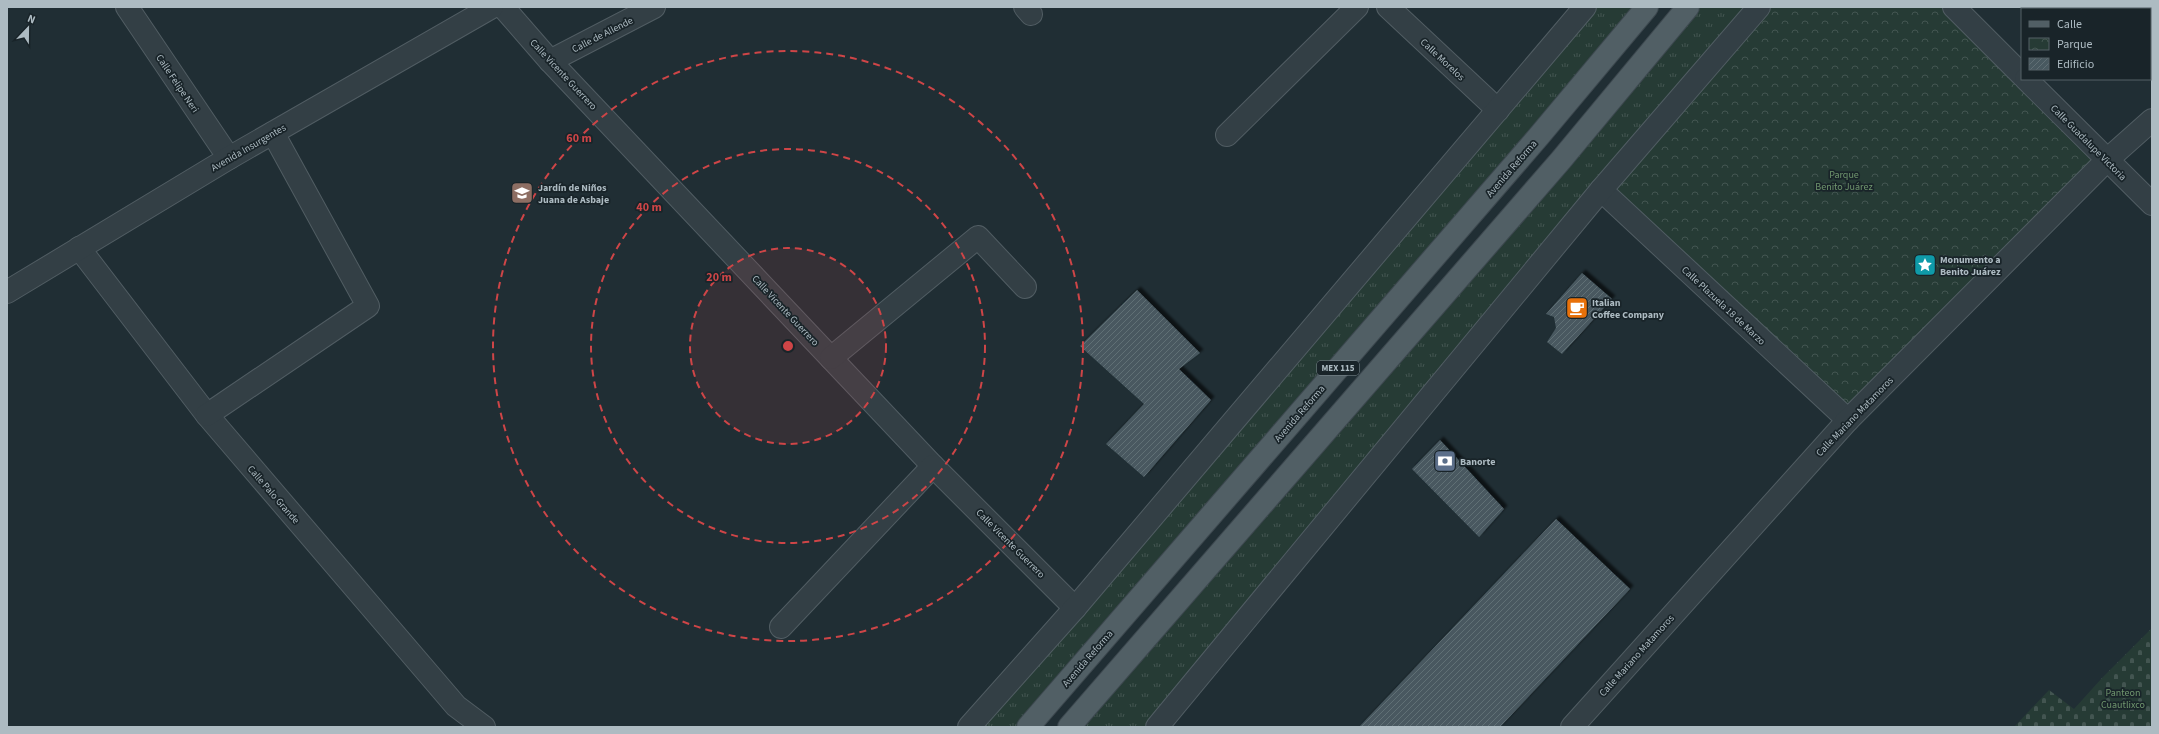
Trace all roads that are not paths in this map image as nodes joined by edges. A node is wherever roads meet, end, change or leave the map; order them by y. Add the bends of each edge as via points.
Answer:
1 (127, 7) edge
2 (492, 7) edge
3 (502, 7) edge
4 (654, 7) edge
5 (1357, 7) edge
6 (1388, 7) edge
7 (1584, 7) edge
8 (1647, 7) edge
9 (1688, 7) edge
10 (1759, 7) edge
11 (1954, 7) edge
12 (550, 61) junction
13 (2021, 74) edge
14 (2027, 80) edge
15 (1498, 110) junction
16 (2152, 120) edge
17 (273, 133) junction
18 (1227, 135) dead end
19 (229, 158) junction
20 (2107, 160) junction
21 (1601, 190) junction
22 (2152, 204) edge
23 (79, 248) junction
24 (1025, 287) dead end
25 (7, 292) edge
26 (831, 358) junction
27 (207, 415) junction
28 (1848, 420) junction
29 (933, 466) junction
30 (1075, 608) junction
31 (781, 627) dead end
32 (1160, 726) edge
33 (484, 727) edge
34 (969, 727) edge
35 (1028, 727) edge
36 (1069, 727) edge
37 (1572, 727) edge

1 - 19 street, Calle Felipe Neri
2 - 17 street, Avenida Insurgentes
3 - 12 street, Calle Vicente Guerrero
4 - 12 street, Calle de Allende
5 - 18 street
6 - 15 street, Calle Morelos
7 - 15 street
8 - 35 main road, Avenida Reforma / MEX 115
9 - 36 main road, MEX 115 via 1561,160
10 - 21 street
11 - 13 street
12 - 26 street, Calle Vicente Guerrero
14 - 20 street, Calle Guadalupe Victoria
15 - 30 street
16 - 20 street, Calle Mariano Matamoros
17 - 19 street, Avenida Insurgentes
17 - 27 street via 368,306
19 - 23 street, Avenida Insurgentes
20 - 22 street, Calle Guadalupe Victoria
20 - 28 street, Calle Mariano Matamoros
21 - 28 street, Calle Plazuela 18 de Marzo
21 - 32 street
23 - 25 street, Avenida Insurgentes
23 - 27 street, Calle Palo Grande
24 - 26 street via 978,238
26 - 29 street, Calle Vicente Guerrero
27 - 33 street, Calle Palo Grande via 456,706
28 - 37 street, Calle Mariano Matamoros
29 - 30 street, Calle Vicente Guerrero
29 - 31 street
30 - 34 street

